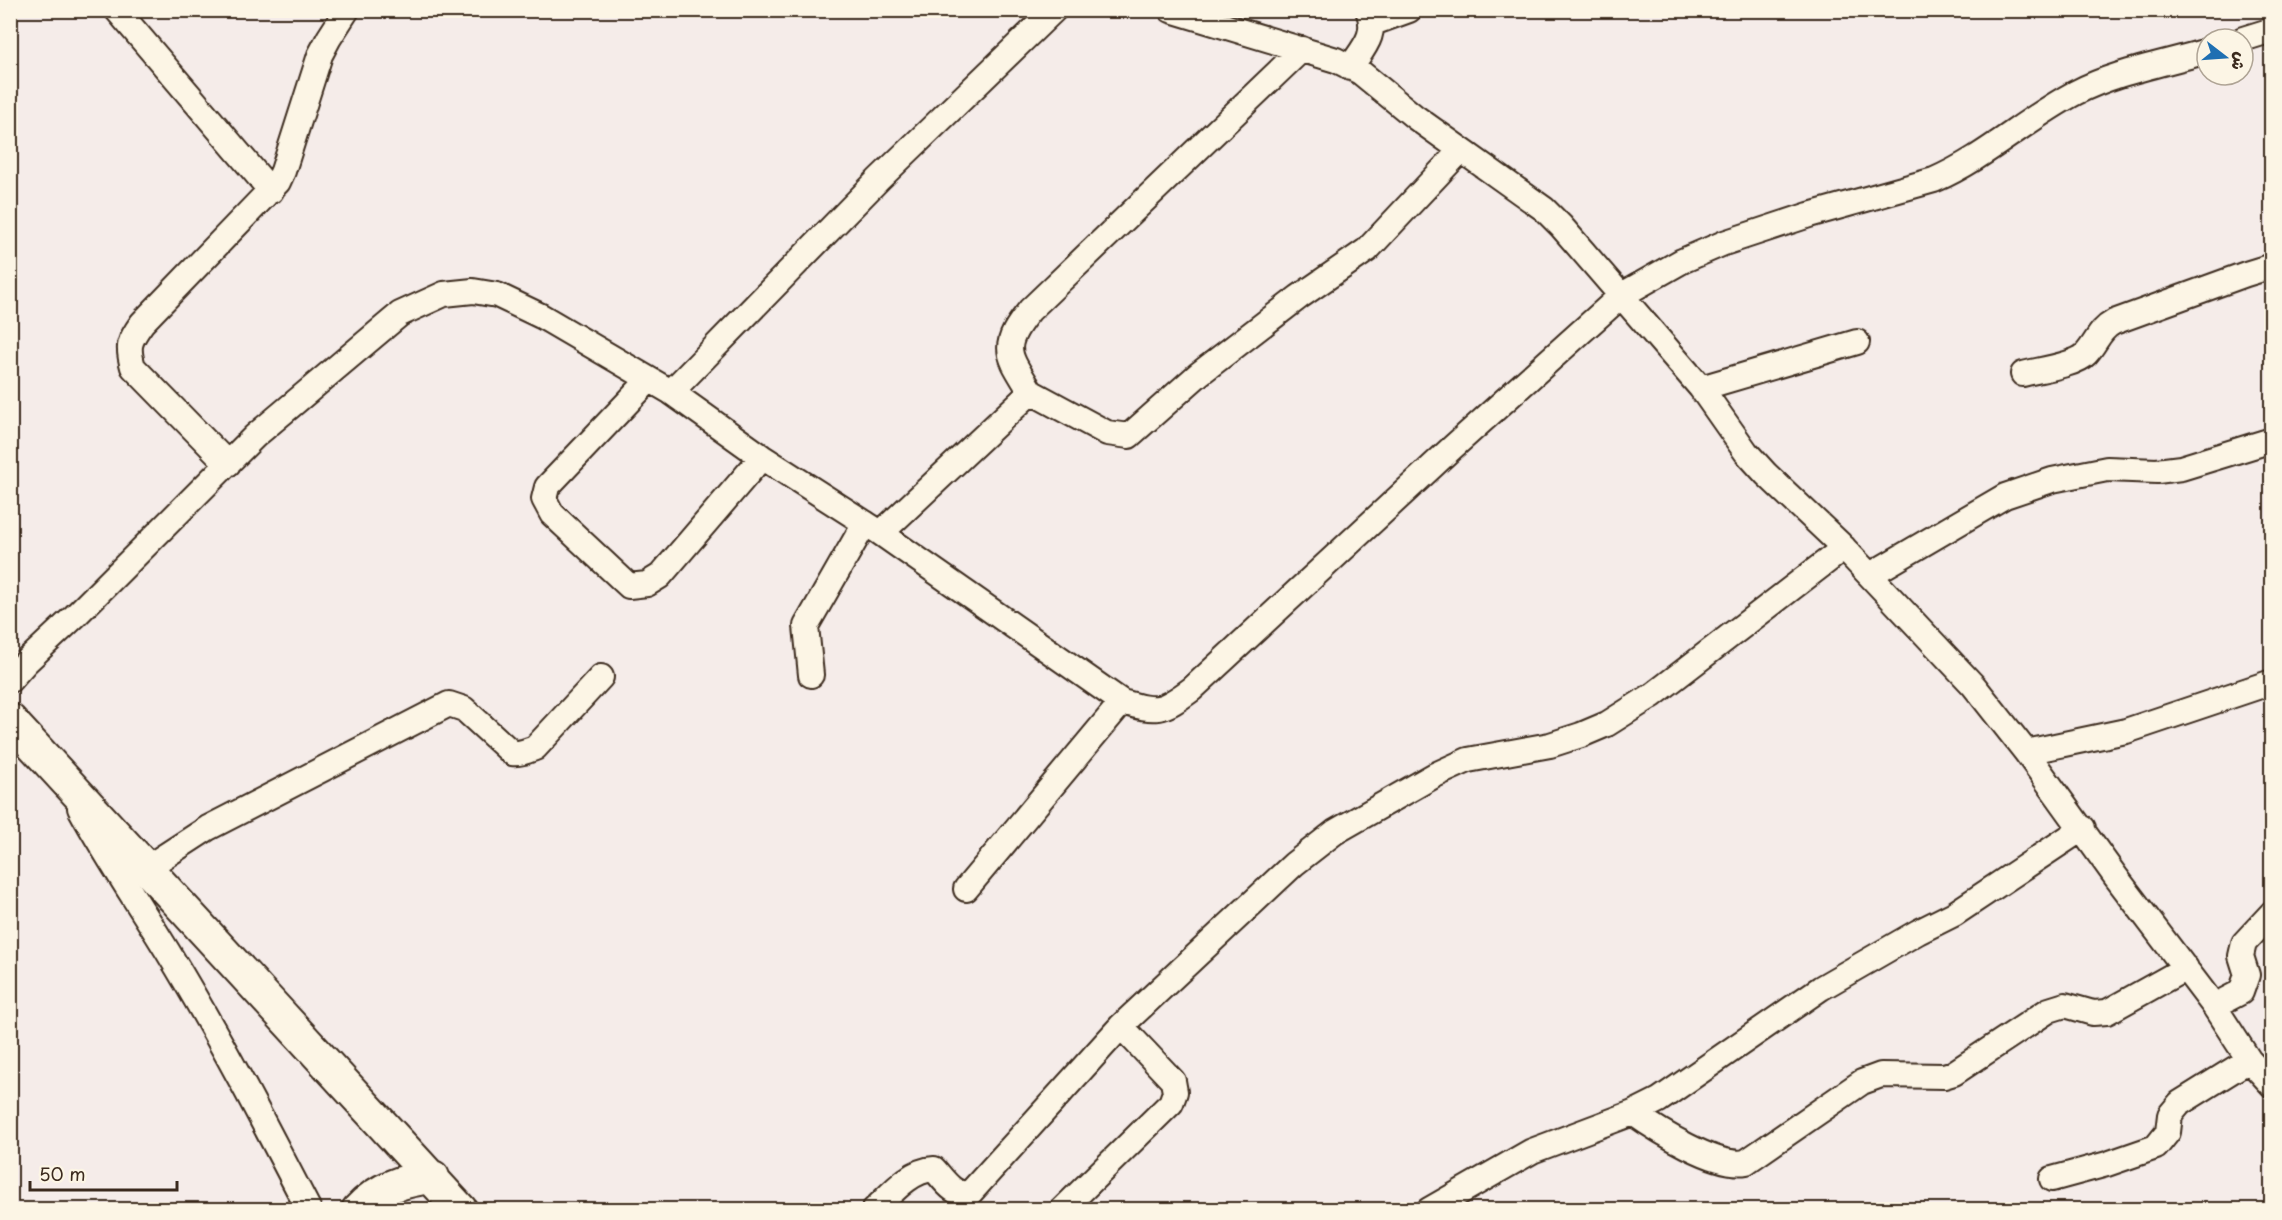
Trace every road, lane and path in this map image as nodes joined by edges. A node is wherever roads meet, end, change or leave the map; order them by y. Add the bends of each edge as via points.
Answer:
1 (117, 10) edge
2 (347, 10) edge
3 (1054, 10) edge
4 (1171, 10) edge
5 (1409, 10) edge
6 (1370, 17) edge
7 (2271, 30) edge
8 (2255, 35) edge
9 (1302, 50) junction
10 (2195, 54) edge
11 (1350, 68) junction
12 (1461, 150) junction
13 (272, 191) junction
14 (2271, 266) edge
15 (1622, 295) junction
16 (1857, 342) dead end
17 (2023, 374) dead end
18 (650, 380) junction
19 (1701, 388) junction
20 (670, 392) junction
21 (1031, 392) junction
22 (2271, 440) edge
23 (762, 457) junction
24 (228, 464) junction
25 (873, 528) junction
26 (1844, 548) junction
27 (1870, 575) junction
28 (811, 675) dead end
29 (601, 677) dead end
30 (10, 680) edge
31 (2271, 682) edge
32 (1122, 702) junction
33 (10, 720) edge
34 (2026, 752) junction
35 (60, 773) junction
36 (2083, 828) junction
37 (145, 869) junction
38 (966, 889) dead end
39 (2271, 913) edge
40 (2186, 968) junction
41 (2214, 1006) junction
42 (1121, 1026) junction
43 (2249, 1060) junction
44 (2271, 1085) edge
45 (1633, 1113) junction
46 (433, 1177) junction
47 (2052, 1179) dead end
48 (309, 1209) edge
49 (358, 1209) edge
50 (461, 1209) edge
51 (874, 1209) edge
52 (1062, 1209) edge
53 (1430, 1209) edge

1 - 13 street
2 - 13 street via 320,55 284,171
3 - 20 street via 879,179
4 - 9 street
5 - 6 street
6 - 11 street via 1373,32
7 - 8 street
9 - 11 street
9 - 21 street via 1030,310 1014,330 1011,359
10 - 15 street via 2118,76 2076,93 1934,180 1724,243 1682,261
11 - 12 street
12 - 15 street via 1544,209
12 - 21 street via 1367,250 1199,374 1129,436 1107,433
13 - 24 street via 142,324 128,348 132,367
14 - 17 street via 2114,322 2104,327 2085,355
15 - 19 street
15 - 32 street via 1192,689 1173,704 1151,710
16 - 19 street
18 - 20 street
18 - 23 street via 547,487 543,499 552,514 629,586 647,584 660,576
18 - 24 street via 542,316 497,295 473,291 444,294 400,314 255,436
19 - 26 street via 1746,452
20 - 23 street
21 - 25 street
22 - 27 street via 2181,468 2107,469 2052,480 2005,496
23 - 25 street
24 - 30 street
25 - 28 street via 806,626
25 - 32 street
26 - 27 street
26 - 42 street via 1653,695 1607,724 1550,745 1468,760 1335,832 1294,864
27 - 34 street via 1974,686
29 - 37 street via 528,751 512,753 464,709 449,704 208,828
31 - 34 street via 2126,731
32 - 38 street
33 - 35 main road
34 - 36 street
35 - 37 main road
35 - 48 street via 243,1082
36 - 40 street
36 - 45 street via 1954,914 1821,988 1659,1100
37 - 46 main road
39 - 41 street via 2244,943 2241,956 2247,975 2241,992
40 - 41 street
40 - 45 street via 2107,1012 2093,1013 2066,1005 2049,1010 1954,1073 1881,1075 1862,1082 1746,1162 1735,1165 1657,1130
41 - 43 street
42 - 51 street via 970,1193 956,1193 934,1169 923,1170
42 - 52 street via 1173,1081 1175,1092 1171,1102
43 - 44 street
43 - 47 street via 2180,1103 2170,1115 2168,1132 2156,1147
45 - 53 street via 1532,1151
46 - 49 main road via 397,1183
46 - 50 main road

